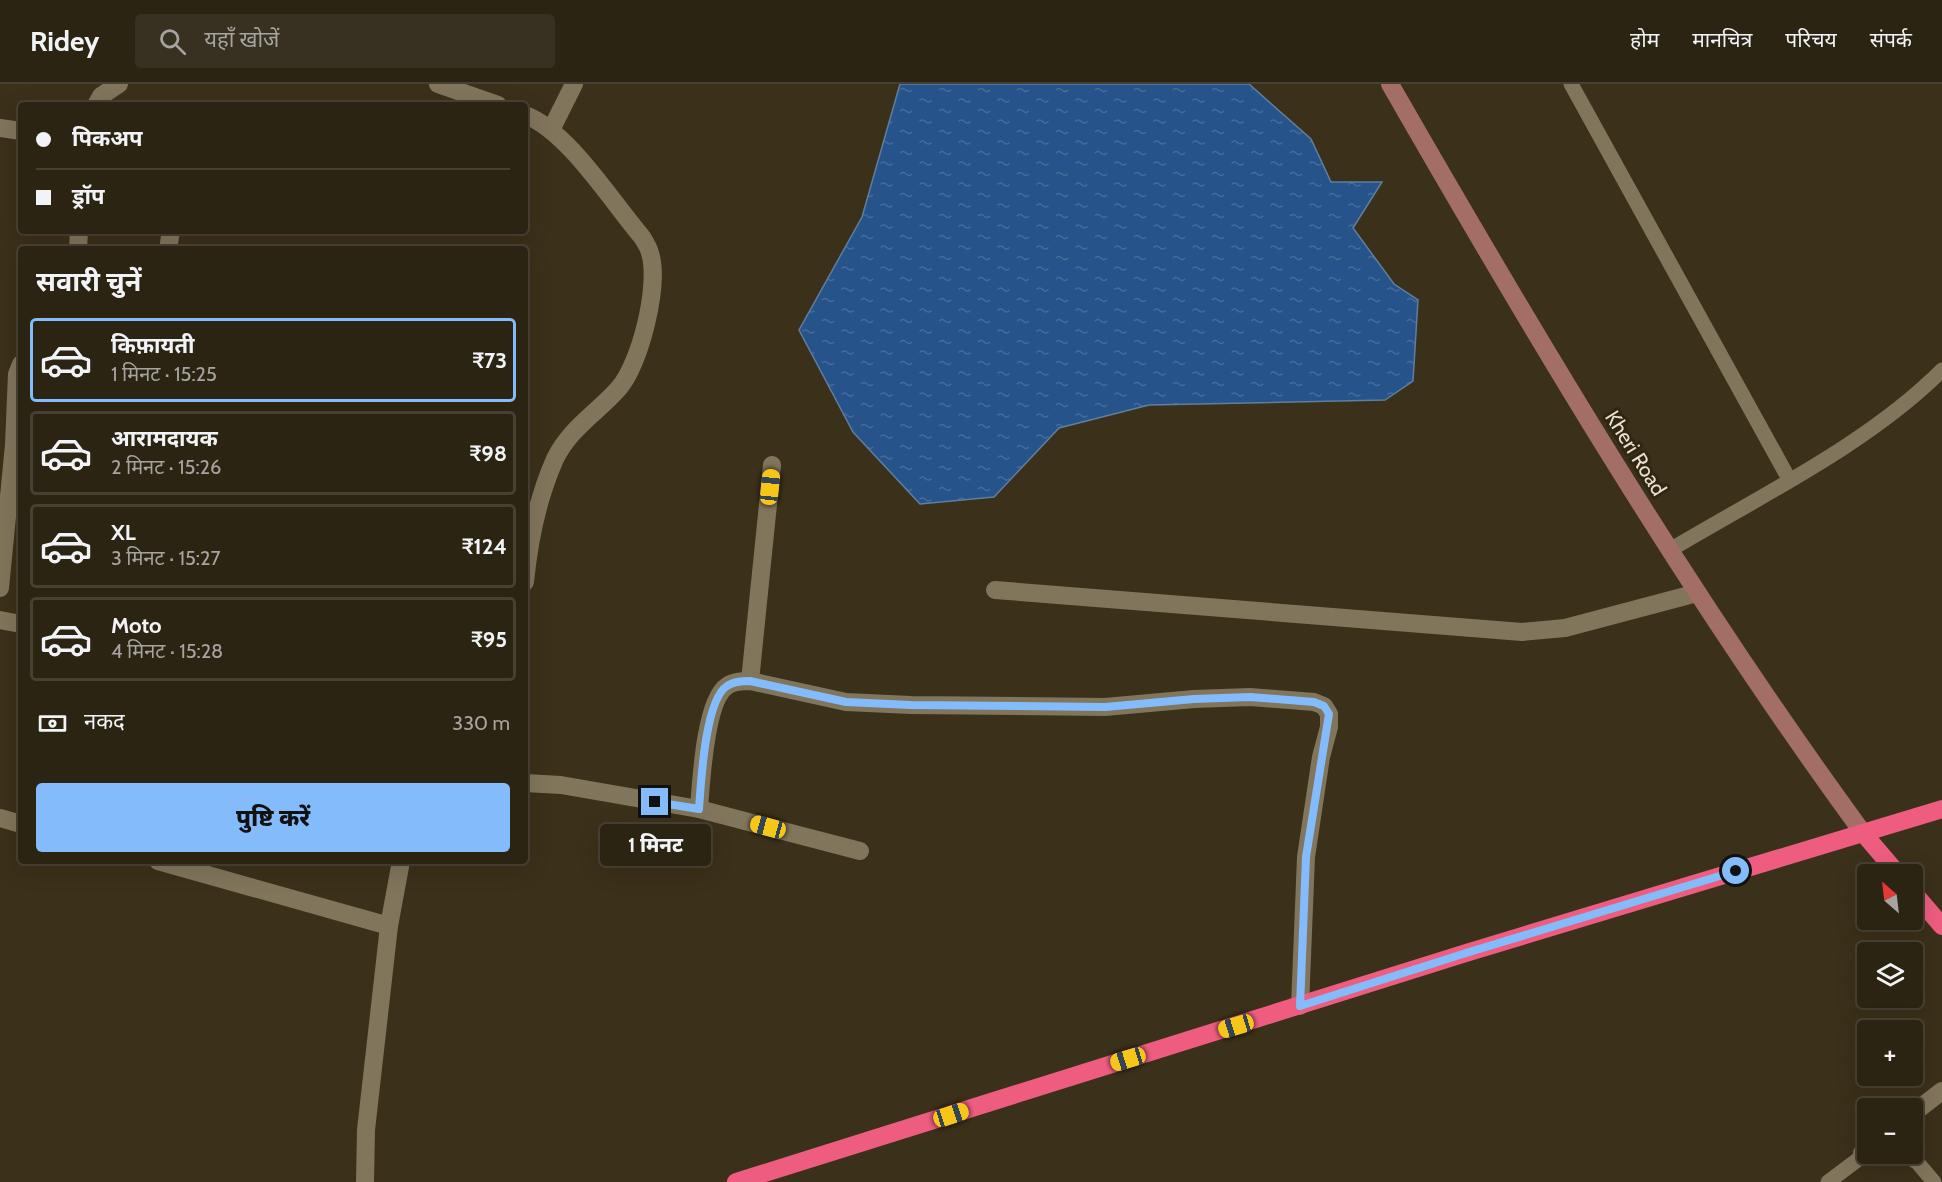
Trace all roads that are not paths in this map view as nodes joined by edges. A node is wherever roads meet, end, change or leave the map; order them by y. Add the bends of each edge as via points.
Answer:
1 (119, 84) edge
2 (438, 84) edge
3 (574, 84) edge
4 (1390, 84) edge
5 (1571, 84) edge
6 (98, 102) edge
7 (489, 102) edge
8 (528, 117) edge
9 (0, 128) edge
10 (551, 130) junction
11 (18, 131) edge
12 (1942, 370) edge
13 (18, 371) edge
14 (772, 465) dead end
15 (1789, 479) junction
16 (1670, 550) junction
17 (528, 562) edge
18 (0, 588) edge
19 (995, 590) dead end
20 (1697, 593) junction
21 (0, 620) edge
22 (18, 623) edge
23 (750, 681) junction
24 (528, 783) edge
25 (1942, 808) edge
26 (699, 809) junction
27 (0, 819) edge
28 (18, 823) edge
29 (1863, 833) junction
30 (860, 851) dead end
31 (400, 864) edge
32 (1889, 864) edge
33 (183, 865) edge
34 (1923, 904) edge
35 (389, 926) junction
36 (1942, 926) edge
37 (1300, 1006) junction
38 (1942, 1091) edge
39 (1923, 1106) edge
40 (1857, 1158) edge
41 (1919, 1164) edge
42 (365, 1182) edge
43 (736, 1182) edge
44 (1828, 1182) edge
45 (1934, 1182) edge

1 - 6 street
2 - 7 street
3 - 10 street
4 - 16 street, Kheri Road via 1502,278
5 - 15 lane
8 - 10 street
9 - 11 street
10 - 17 street via 642,237 650,252 652,286 629,374 603,405 571,433 556,458
12 - 15 lane via 1920,392
13 - 18 street
14 - 23 street
15 - 16 lane
16 - 20 street, Kheri Road
19 - 20 street via 1522,632 1565,628
20 - 29 street, Kheri Road via 1781,721
21 - 22 street
23 - 26 street via 728,685 720,692 704,751
23 - 37 street via 846,702 889,704 1105,707 1250,697 1297,699 1324,706 1329,714 1329,727 1306,857
24 - 26 street via 561,785
25 - 29 highway
26 - 30 street
27 - 28 street
29 - 32 highway
29 - 37 highway
31 - 35 street
33 - 35 street
34 - 36 highway
35 - 42 street via 366,1130
37 - 43 highway
38 - 39 street
40 - 44 lane
41 - 45 lane

